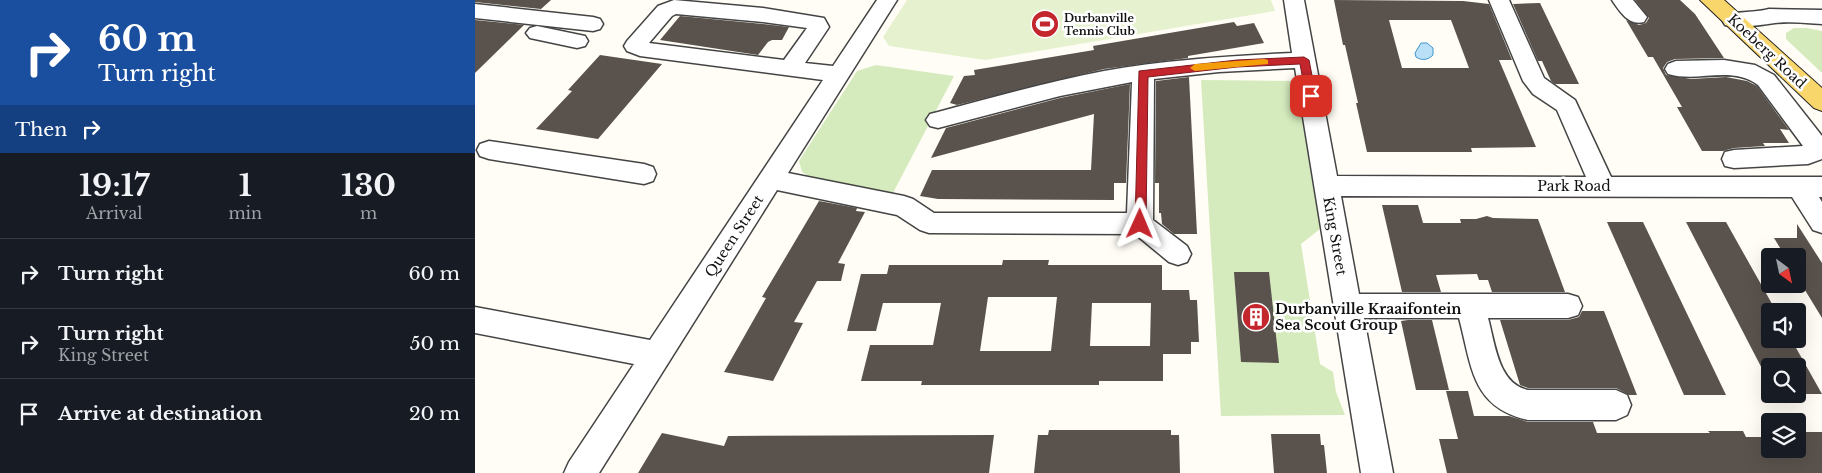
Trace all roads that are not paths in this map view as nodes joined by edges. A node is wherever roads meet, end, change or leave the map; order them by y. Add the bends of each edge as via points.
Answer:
1 (887, 0) edge
2 (1294, 0) edge
3 (1499, 0) edge
4 (1622, 0) edge
5 (1711, 0) edge
6 (475, 11) edge
7 (1735, 13) edge
8 (1637, 17) dead end
9 (1822, 17) edge
10 (475, 22) edge
11 (593, 24) dead end
12 (577, 40) dead end
13 (1304, 60) junction
14 (790, 68) junction
15 (1676, 69) dead end
16 (839, 74) junction
17 (1143, 74) junction
18 (1822, 89) edge
19 (1822, 102) edge
20 (938, 120) dead end
21 (489, 150) dead end
22 (1789, 156) junction
23 (1734, 159) dead end
24 (644, 174) dead end
25 (771, 179) junction
26 (1327, 186) junction
27 (1603, 186) junction
28 (1811, 186) edge
29 (1822, 223) edge
30 (1140, 224) junction
31 (1178, 254) dead end
32 (1347, 306) junction
33 (1470, 306) junction
34 (1568, 306) dead end
35 (475, 320) edge
36 (657, 355) junction
37 (1616, 405) dead end
38 (580, 473) edge
39 (1377, 473) edge

1 - 16 street, Queen Street
2 - 13 street, King Street
3 - 27 street via 1534,81 1540,89 1567,106
4 - 8 street
5 - 7 main road, Koeberg Road
6 - 11 street
7 - 9 street via 1764,19 1769,16
7 - 18 main road, Koeberg Road
7 - 19 main road, Koeberg Road
10 - 12 street via 514,25 545,36
13 - 17 street via 1237,63
13 - 26 street, King Street
14 - 14 street via 819,27 817,23 674,7 665,11 635,46
14 - 16 street
15 - 22 street via 1740,68 1762,76 1817,147 1813,154
16 - 25 street, Queen Street
17 - 20 street via 1079,84
17 - 30 street
21 - 24 street
22 - 23 street
22 - 28 street
25 - 30 lane via 904,206 929,223
25 - 36 street, Queen Street
26 - 27 street, Park Road
26 - 32 street, King Street
27 - 28 street, Park Road
28 - 29 street
30 - 31 street
32 - 33 street
32 - 39 street, King Street
33 - 34 street
33 - 37 street via 1491,381 1507,399 1528,405
35 - 36 street
36 - 38 street, Queen Street

